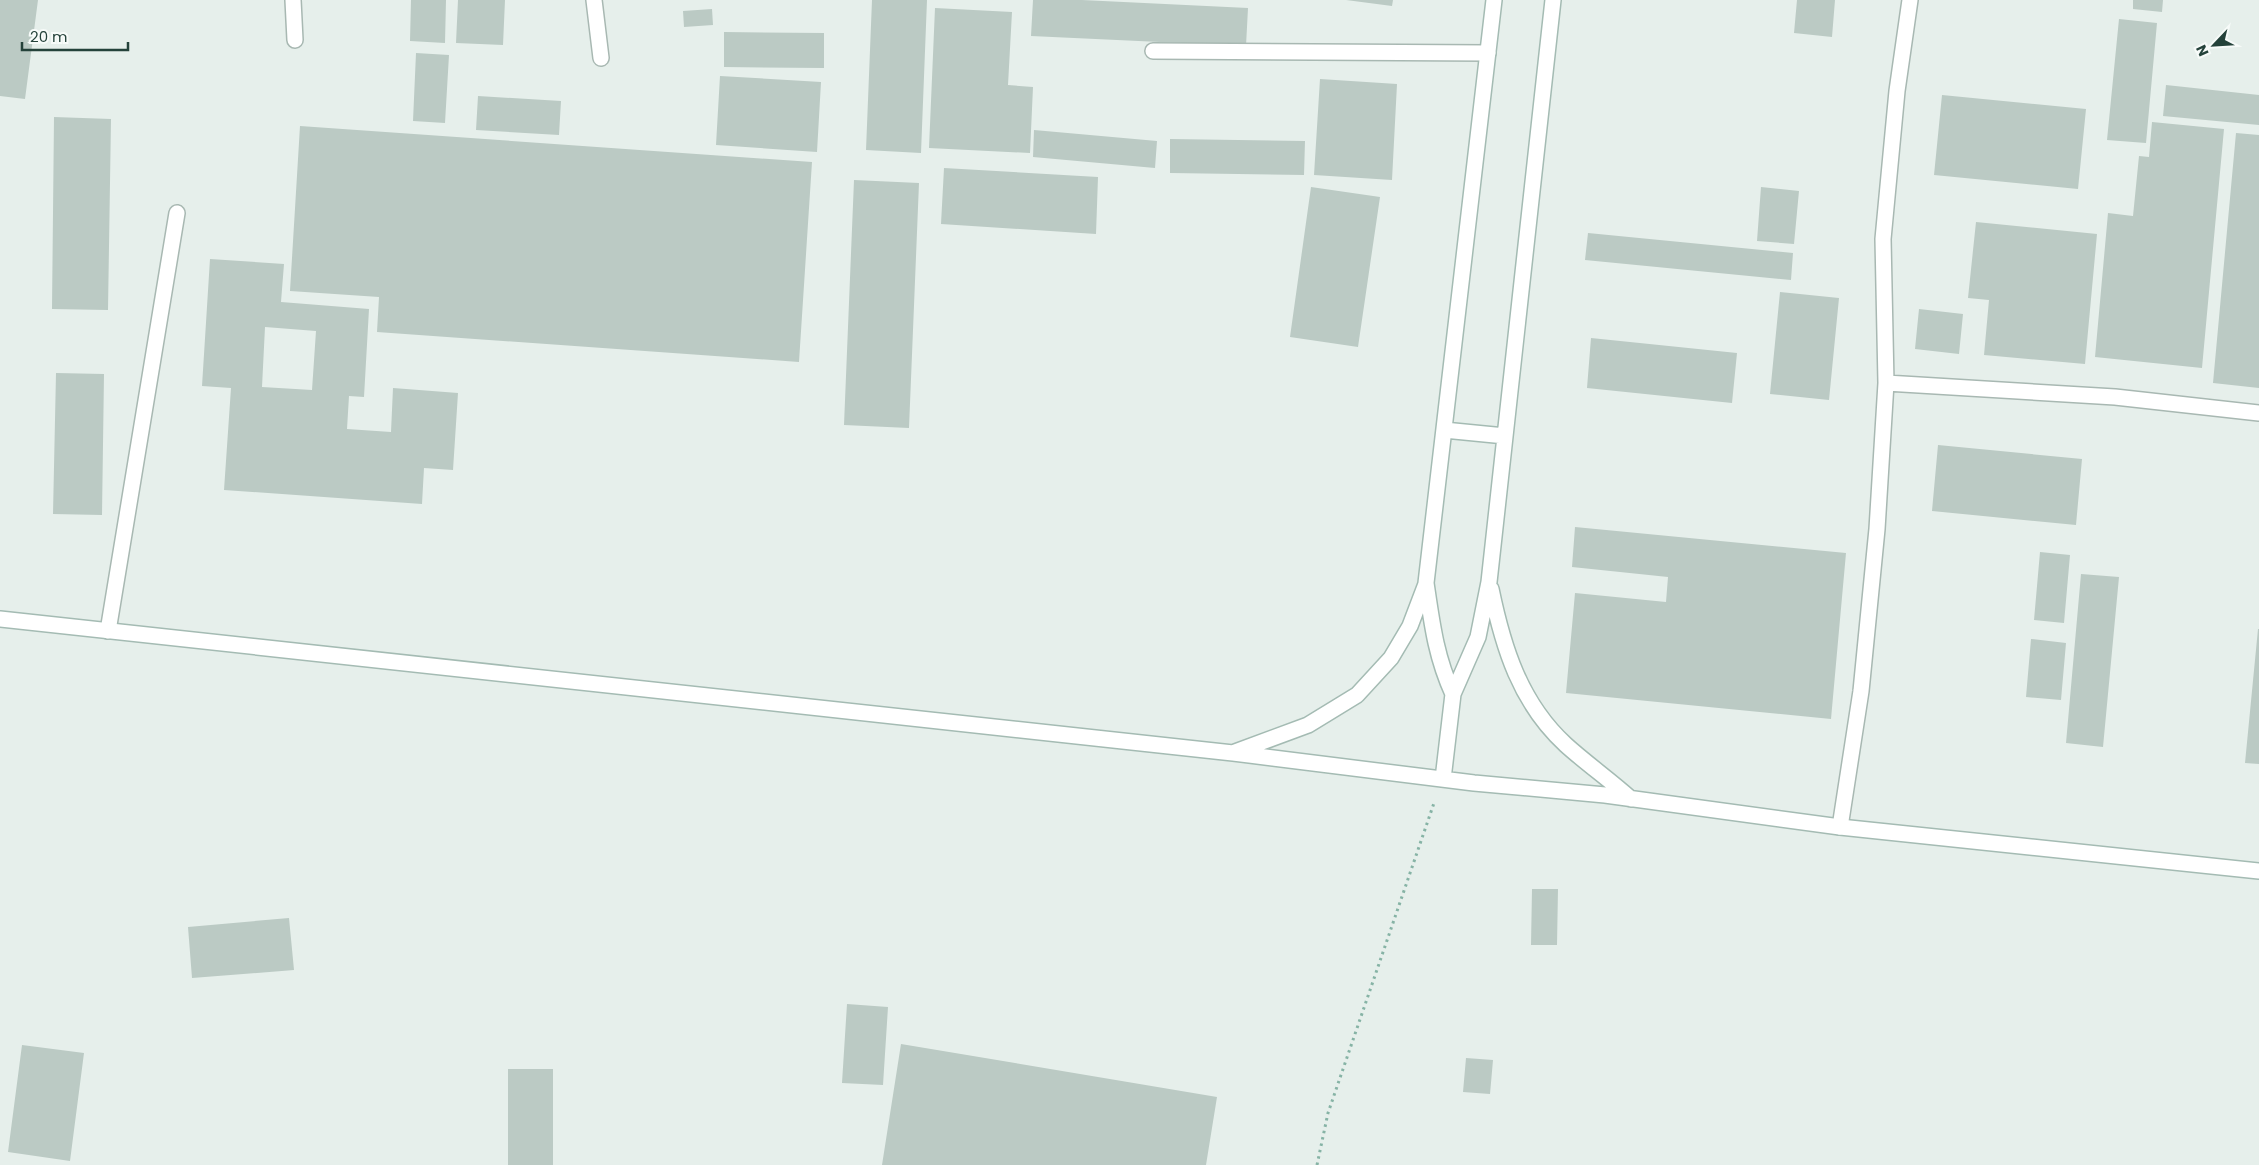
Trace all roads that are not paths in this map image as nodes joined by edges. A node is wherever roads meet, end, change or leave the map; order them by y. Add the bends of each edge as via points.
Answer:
1 (293, 0) edge
2 (594, 0) edge
3 (1494, 0) edge
4 (1554, 0) edge
5 (1910, 0) edge
6 (295, 40) dead end
7 (1153, 51) dead end
8 (1488, 53) junction
9 (600, 58) dead end
10 (176, 213) dead end
11 (1886, 383) junction
12 (2259, 413) edge
13 (1444, 430) junction
14 (1505, 436) junction
15 (1489, 582) junction
16 (1426, 583) junction
17 (0, 619) edge
18 (108, 631) junction
19 (1453, 694) junction
20 (1233, 753) junction
21 (1443, 779) junction
22 (1631, 799) junction
23 (1840, 827) junction
24 (2259, 870) edge

1 - 6 main road
2 - 9 main road
3 - 8 main road
4 - 14 main road
5 - 11 main road via 1897,91 1884,240
7 - 8 main road
8 - 13 main road
10 - 18 main road
11 - 12 main road via 2115,397
11 - 23 main road via 1862,691
13 - 14 main road
13 - 16 main road
14 - 15 main road
15 - 19 main road via 1478,637
15 - 22 main road via 1508,657 1520,685 1540,716 1566,745
16 - 19 main road via 1441,667
16 - 20 main road via 1410,626 1391,658 1356,695 1308,725
17 - 18 main road
18 - 20 main road
19 - 21 main road
20 - 21 main road
21 - 22 main road
22 - 23 main road
23 - 24 main road

